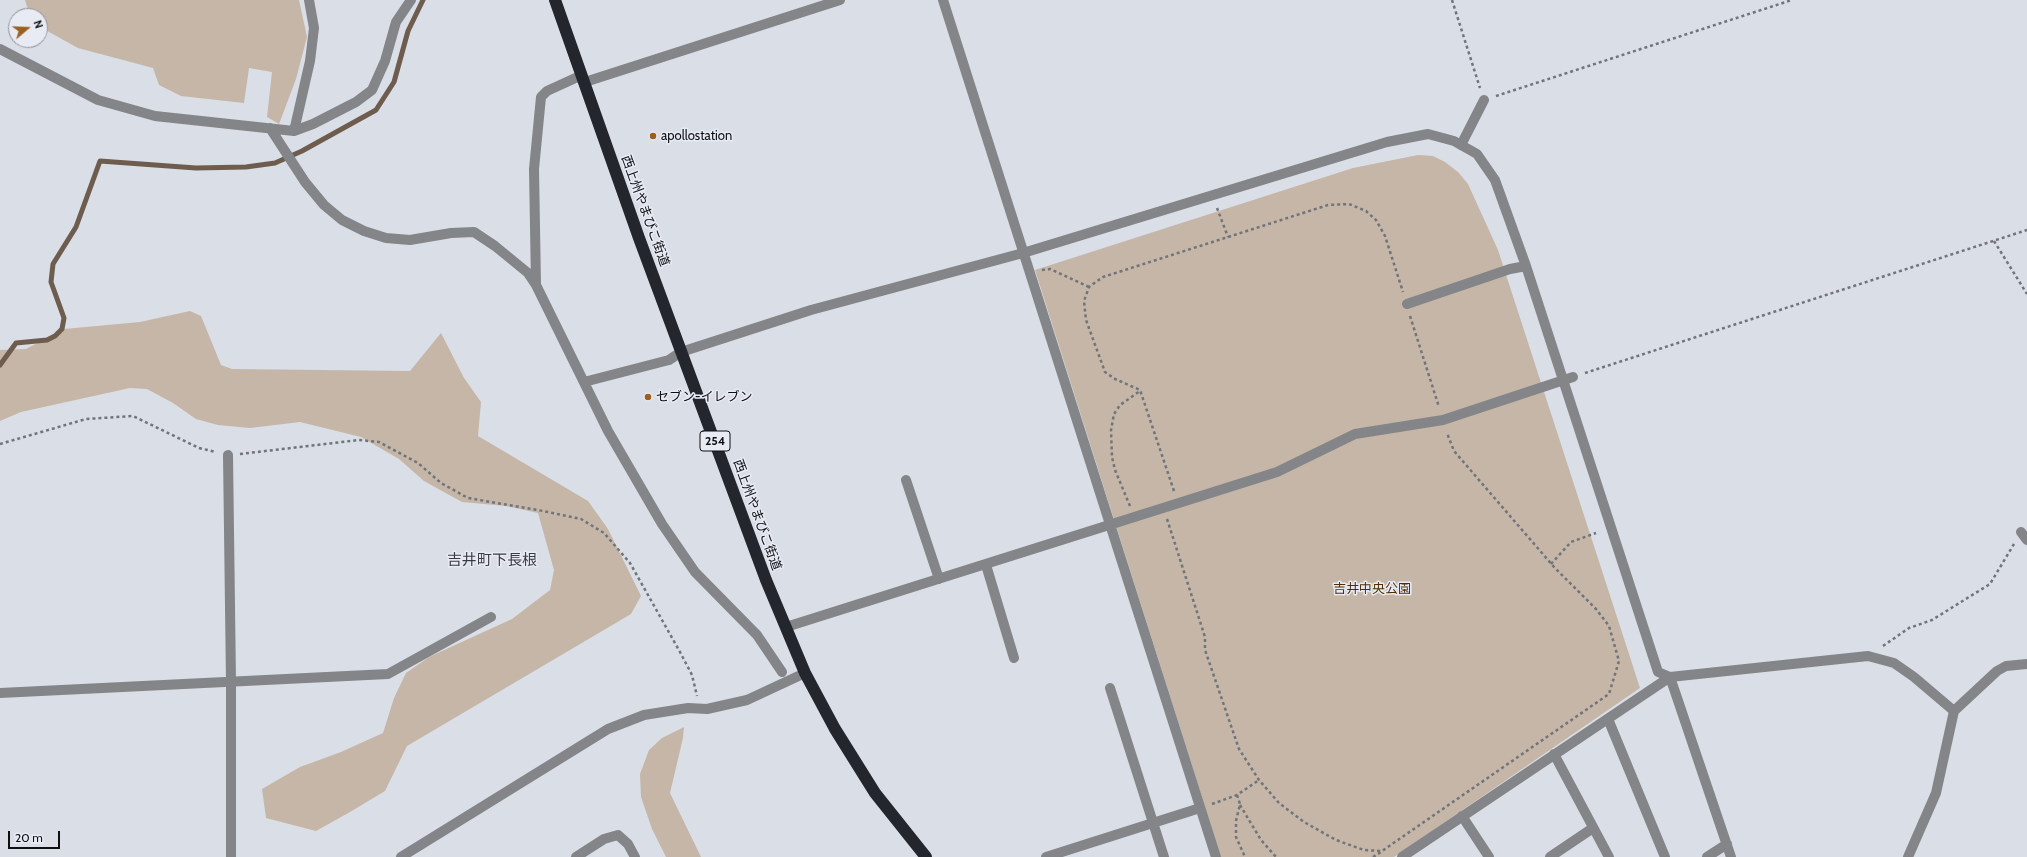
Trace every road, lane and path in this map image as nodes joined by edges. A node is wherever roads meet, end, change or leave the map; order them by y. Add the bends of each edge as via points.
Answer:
1 (309, 0) edge
2 (411, 0) edge
3 (555, 0) edge
4 (840, 0) edge
5 (943, 0) edge
6 (1452, 0) edge
7 (1792, 0) edge
8 (0, 48) edge
9 (584, 79) junction
10 (1484, 100) junction
11 (270, 128) junction
12 (294, 131) junction
13 (1461, 146) junction
14 (1216, 208) dead end
15 (2027, 230) edge
16 (1228, 237) junction
17 (1994, 241) junction
18 (1023, 254) junction
19 (1526, 266) junction
20 (1031, 272) junction
21 (536, 285) junction
22 (1089, 287) junction
23 (2027, 294) edge
24 (1407, 304) junction
25 (681, 352) junction
26 (1573, 377) joint
27 (1563, 380) junction
28 (584, 382) junction
29 (1140, 390) junction
30 (1443, 420) junction
31 (0, 444) edge
32 (228, 455) junction
33 (906, 480) dead end
34 (1178, 503) junction
35 (1164, 508) junction
36 (1135, 518) junction
37 (1111, 526) junction
38 (1596, 533) dead end
39 (2024, 536) edge
40 (1551, 564) junction
41 (986, 565) junction
42 (939, 579) junction
43 (491, 617) dead end
44 (786, 627) junction
45 (1868, 656) junction
46 (1014, 658) dead end
47 (2027, 664) edge
48 (782, 672) dead end
49 (805, 673) junction
50 (1670, 678) junction
51 (231, 682) junction
52 (1110, 688) dead end
53 (0, 693) edge
54 (700, 708) junction
55 (1954, 711) junction
56 (1608, 719) junction
57 (1554, 754) junction
58 (1259, 780) junction
59 (1237, 795) junction
60 (1240, 804) junction
61 (1200, 808) junction
62 (1462, 816) junction
63 (1153, 822) junction
64 (1593, 828) junction
65 (1727, 844) junction
66 (1382, 851) junction
67 (231, 857) edge
68 (401, 857) edge
69 (576, 857) edge
70 (635, 857) edge
71 (926, 857) edge
72 (1046, 857) edge
73 (1164, 857) edge
74 (1216, 857) edge
75 (1245, 857) edge
76 (1276, 857) edge
77 (1373, 857) edge
78 (1402, 857) edge
79 (1489, 857) edge
80 (1550, 857) edge
81 (1609, 857) edge
82 (1665, 857) edge
83 (1707, 857) edge
84 (1732, 857) edge
85 (1908, 857) edge

1 - 12 street via 314,28 310,61
2 - 12 street via 396,22 385,61 372,90 356,102
3 - 9 highway, 西上州やまびこ街道 / 254
4 - 9 street
5 - 18 street
6 - 10 path
7 - 10 path
8 - 11 street via 98,100 155,116
9 - 21 street via 547,91 541,98 534,169
9 - 25 highway, 西上州やまびこ街道 / 254
10 - 13 street
11 - 12 street
11 - 21 street via 305,182 324,205 342,220 386,238 410,240 474,232 528,273
13 - 18 street via 1454,141 1428,134 1387,142
13 - 19 street via 1477,154 1496,180
14 - 16 path
15 - 17 path
16 - 22 path via 1103,277
16 - 24 path via 1328,206 1349,204 1366,211 1376,220
17 - 23 path
17 - 26 path
18 - 20 street
18 - 25 street via 811,310
19 - 24 street via 1510,269
19 - 27 street
20 - 22 path via 1050,269
20 - 37 street
21 - 28 street
22 - 29 path via 1084,300 1086,320 1105,372
24 - 30 path
25 - 28 street via 669,360
25 - 44 highway, 西上州やまびこ街道 / 254
26 - 27 street
27 - 30 street
27 - 50 street via 1658,672
28 - 48 street via 608,431 662,524 694,572 757,636
29 - 34 path
29 - 36 path via 1124,402 1114,414 1111,437 1115,470
30 - 34 street via 1355,434 1277,472
30 - 40 path via 1454,451
31 - 32 path via 86,419 133,416 199,448
32 - 51 street
32 - 54 path via 359,440 379,442 418,463 441,483 468,498 543,510 580,519 604,533 630,563 692,675
33 - 42 street
34 - 35 street
35 - 36 street
35 - 58 path via 1205,637 1205,650 1239,749
36 - 37 street
37 - 41 street
37 - 61 street
38 - 40 path via 1571,542
39 - 45 path via 1990,584 1932,620 1909,628
40 - 66 path via 1596,609 1609,626 1619,660 1609,694
41 - 42 street
41 - 46 street
42 - 44 street
43 - 51 street via 388,674
44 - 49 highway, 西上州やまびこ街道 / 254
45 - 50 street
45 - 55 street via 1894,663
47 - 55 street via 2006,666 1997,671
49 - 54 street via 747,700 707,709
49 - 71 highway, 西上州やまびこ街道 / 254 via 835,729 875,793
50 - 56 street
50 - 65 street
51 - 53 street
51 - 67 street
52 - 63 street
54 - 68 street via 644,714 608,729
55 - 85 street via 1936,793
56 - 57 street
56 - 82 street
57 - 62 street
57 - 64 street
58 - 59 path
58 - 66 path via 1279,803 1304,822 1336,840 1364,850
59 - 60 path
59 - 61 path
60 - 75 path via 1236,837
60 - 76 path via 1261,840
61 - 63 street
61 - 74 street
62 - 78 street
62 - 79 street
63 - 72 street
63 - 73 street
64 - 80 street
64 - 81 street
65 - 83 street
65 - 84 street
66 - 77 path
69 - 70 street via 604,839 618,835 628,844

